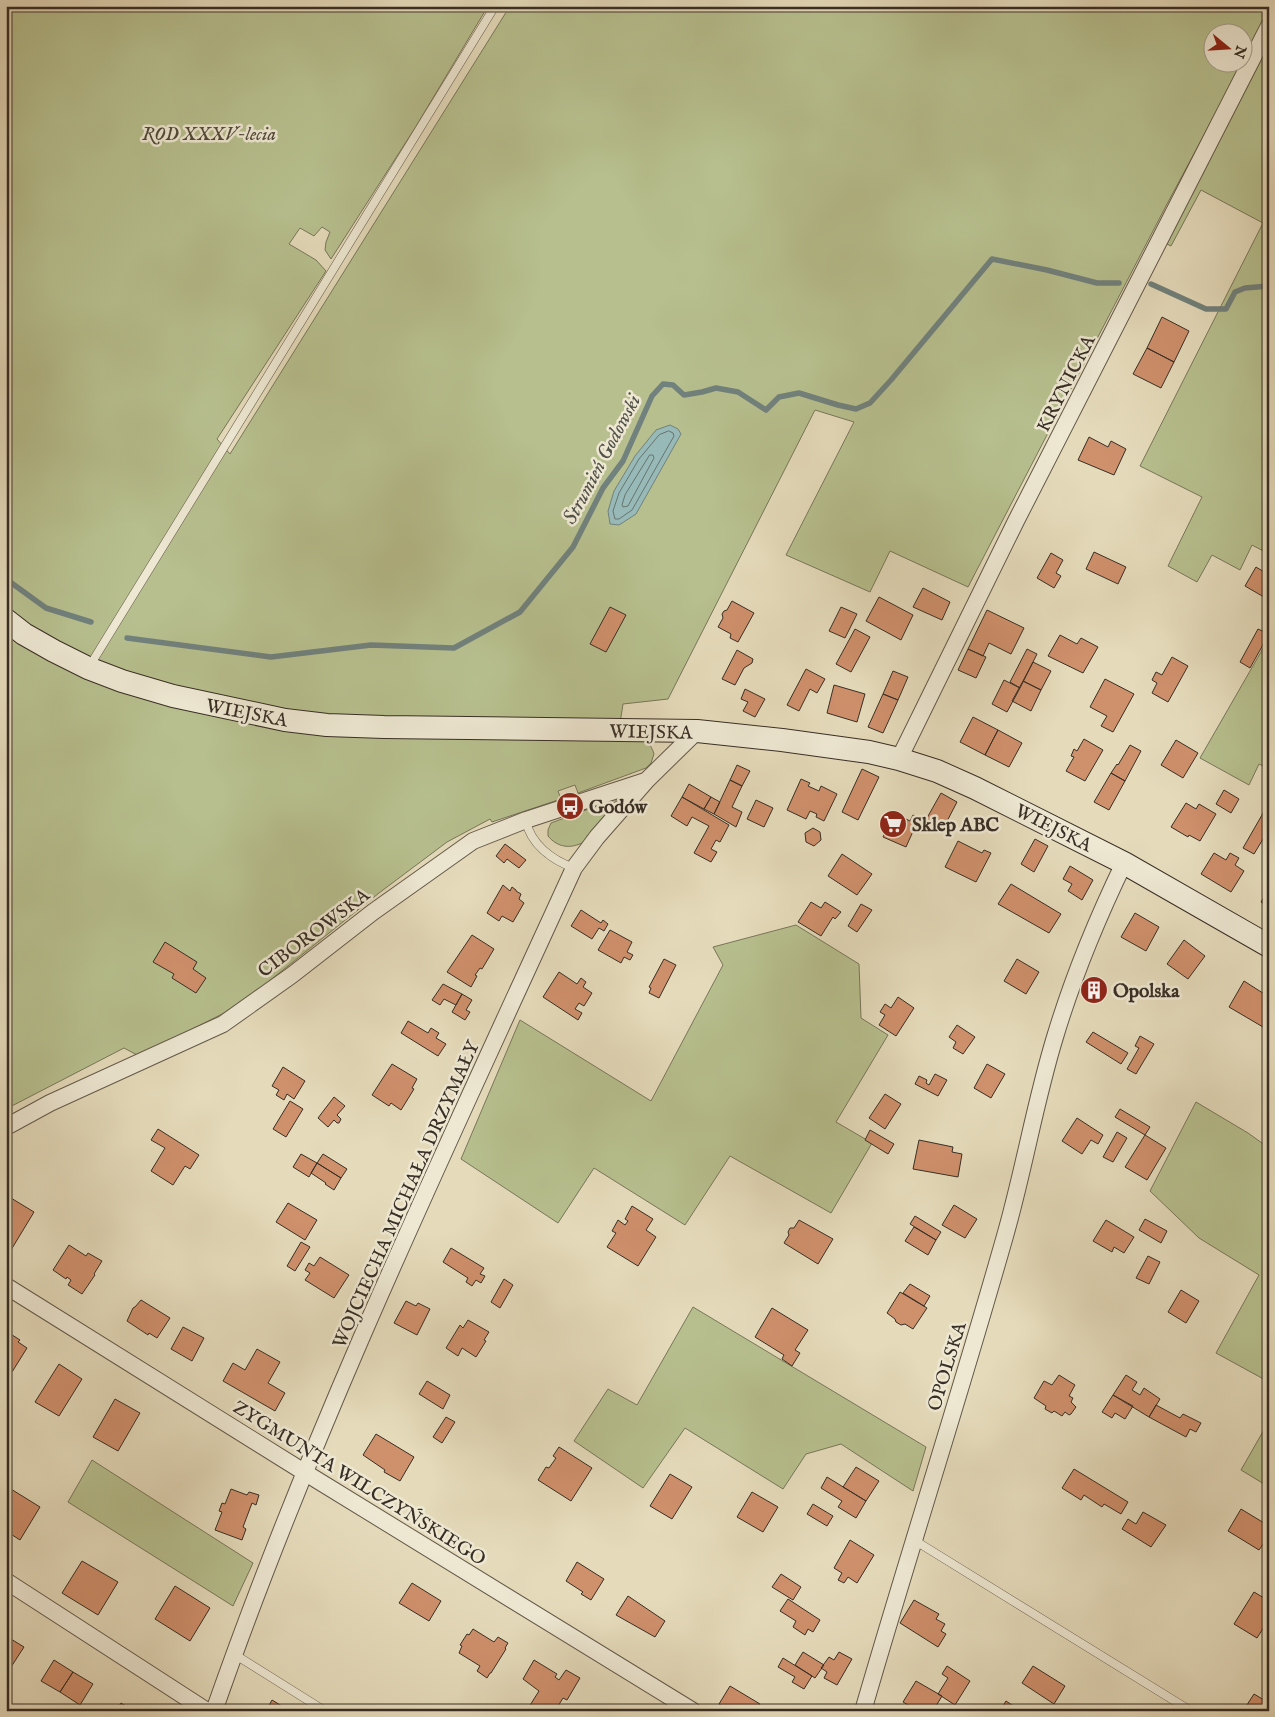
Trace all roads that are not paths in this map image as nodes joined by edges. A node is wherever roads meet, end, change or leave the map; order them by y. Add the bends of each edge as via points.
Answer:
1 (495, 6) edge
2 (1269, 26) edge
3 (6, 620) edge
4 (88, 668) junction
5 (697, 731) junction
6 (899, 759) junction
7 (647, 780) junction
8 (526, 820) junction
9 (1124, 863) junction
10 (574, 868) junction
11 (1269, 946) edge
12 (6, 1127) edge
13 (6, 1286) edge
14 (304, 1472) junction
15 (914, 1540) junction
16 (6, 1580) edge
17 (234, 1654) junction
18 (207, 1711) edge
19 (214, 1711) edge
20 (325, 1711) edge
21 (693, 1711) edge
22 (863, 1711) edge
23 (1191, 1711) edge

1 - 4 lane
2 - 6 street, KRYNICKA via 1016,521
3 - 4 street, WIEJSKA via 24,634
4 - 5 street, WIEJSKA via 173,696 285,720 327,725
5 - 6 street, WIEJSKA via 869,752
5 - 7 street, WOJCIECHA MICHAŁA DRZYMAŁY
6 - 9 street, WIEJSKA via 975,788
7 - 8 street, CIBOROWSKA
7 - 10 street, WOJCIECHA MICHAŁA DRZYMAŁY
8 - 10 lane via 534,840 561,864
8 - 12 street, CIBOROWSKA via 473,841 223,1024 50,1103
9 - 11 street, WIEJSKA
9 - 15 street, OPOLSKA via 1088,943 1055,1036 1012,1212
10 - 14 street, WOJCIECHA MICHAŁA DRZYMAŁY via 397,1255
13 - 14 street, ZYGMUNTA WILCZYŃSKIEGO
14 - 17 street, WOJCIECHA MICHAŁA DRZYMAŁY
14 - 21 street, ZYGMUNTA WILCZYŃSKIEGO
15 - 22 street, OPOLSKA
15 - 23 lane
16 - 18 street
17 - 19 street, WOJCIECHA MICHAŁA DRZYMAŁY
17 - 20 lane

